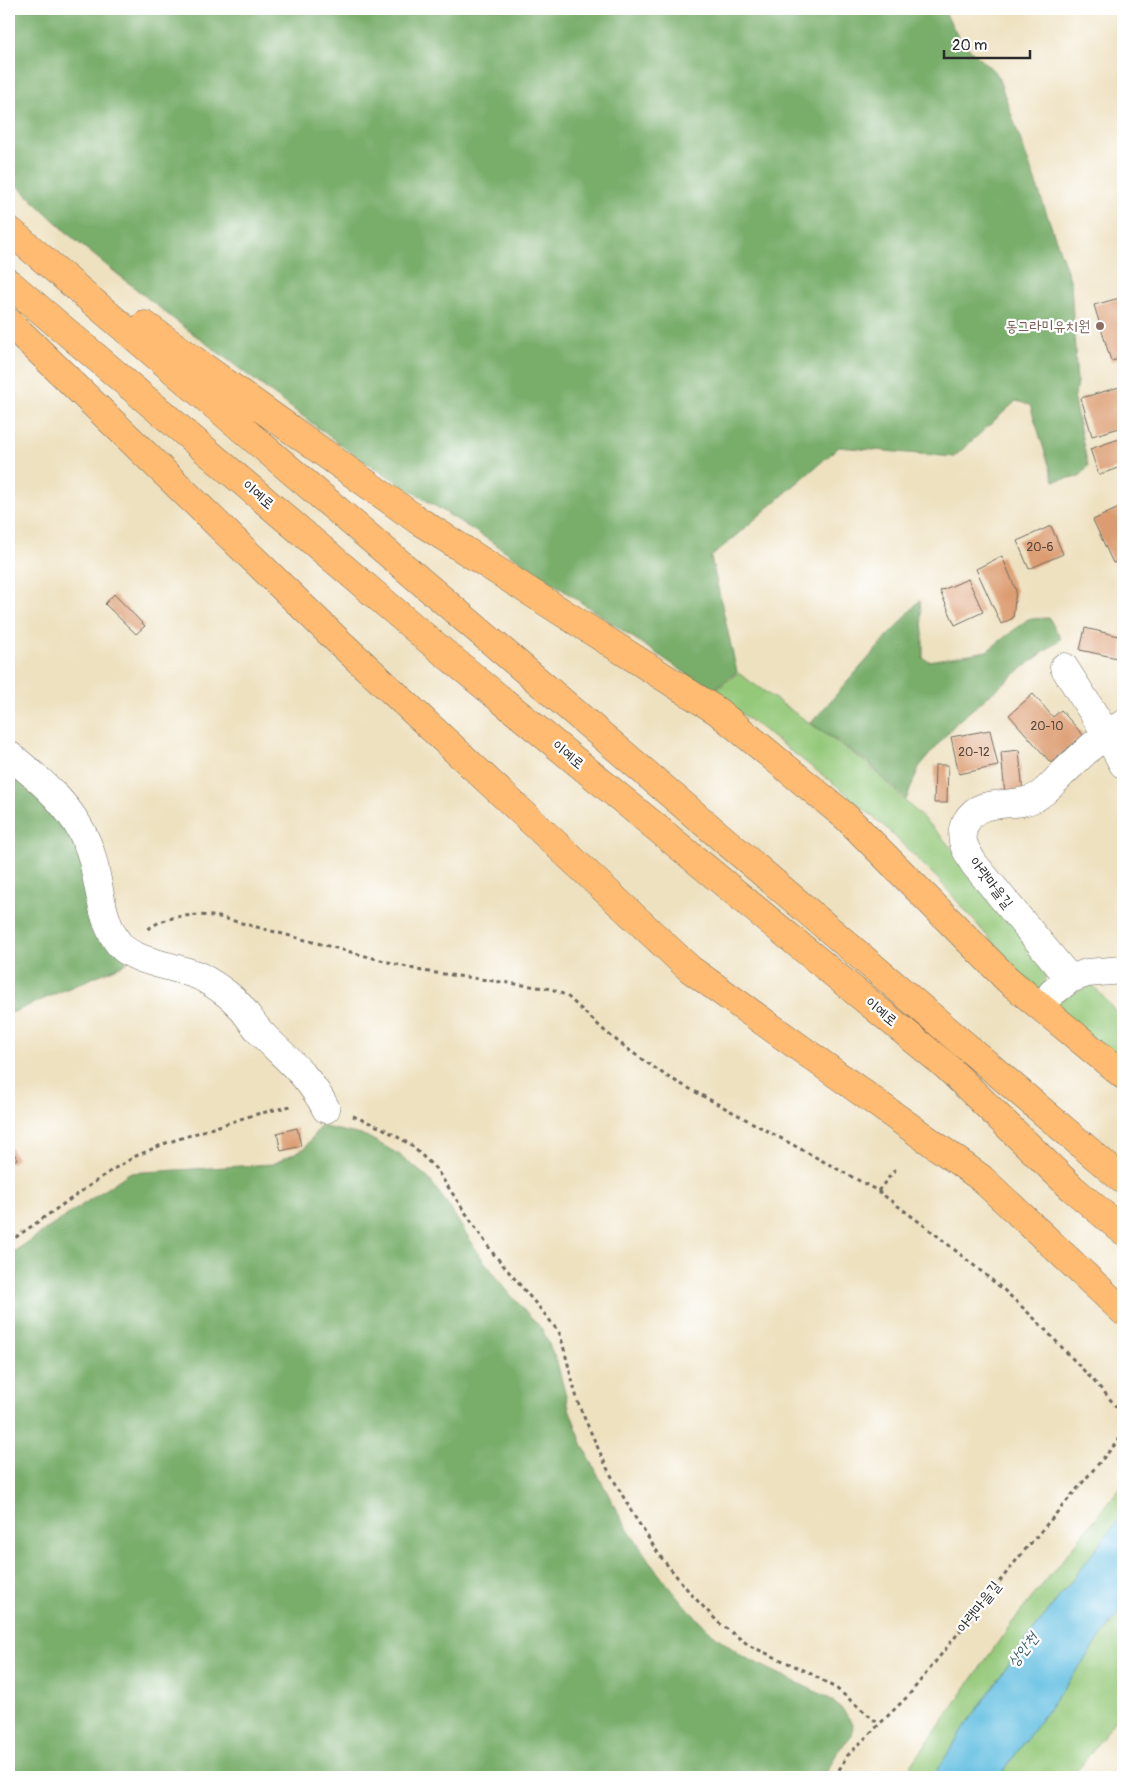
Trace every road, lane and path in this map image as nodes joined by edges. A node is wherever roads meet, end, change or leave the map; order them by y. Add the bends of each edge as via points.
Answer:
1 (9, 229) edge
2 (9, 283) edge
3 (9, 322) edge
4 (1064, 667) dead end
5 (1115, 728) edge
6 (9, 755) edge
7 (1123, 764) edge
8 (129, 953) junction
9 (1123, 970) edge
10 (1123, 1075) edge
11 (326, 1109) junction
12 (898, 1166) dead end
13 (1123, 1180) edge
14 (878, 1192) junction
15 (1123, 1231) edge
16 (9, 1242) edge
17 (1123, 1311) edge
18 (1123, 1415) edge
19 (1123, 1435) edge
20 (879, 1724) junction
21 (835, 1777) edge

1 - 10 highway via 419,521 717,711 846,817 1008,980
1 - 13 highway, 이예로
2 - 15 highway, 이예로 via 425,637 946,1066 1072,1188
3 - 17 highway via 336,639 690,969 981,1178
4 - 5 street
5 - 7 street
5 - 9 street, 아랫마을길 via 1037,797 1012,804 988,805 972,813 965,822 962,841 974,864 1061,986 1087,973
6 - 8 street via 65,806 79,826 89,848 111,930
8 - 11 street via 186,971 226,994 307,1078
8 - 14 path via 157,922 204,915 422,971 552,989 567,996 614,1038 668,1077
11 - 16 path via 296,1105 166,1142 112,1170
11 - 20 path via 384,1129 411,1145 436,1169 492,1252 560,1334 579,1406 607,1468 660,1556 691,1594 719,1623 750,1646 837,1689
12 - 14 path
14 - 18 path via 1004,1290 1037,1321
19 - 20 path, 아랫마을길 via 1018,1557 908,1696
20 - 21 path, 아랫마을길 via 847,1756

